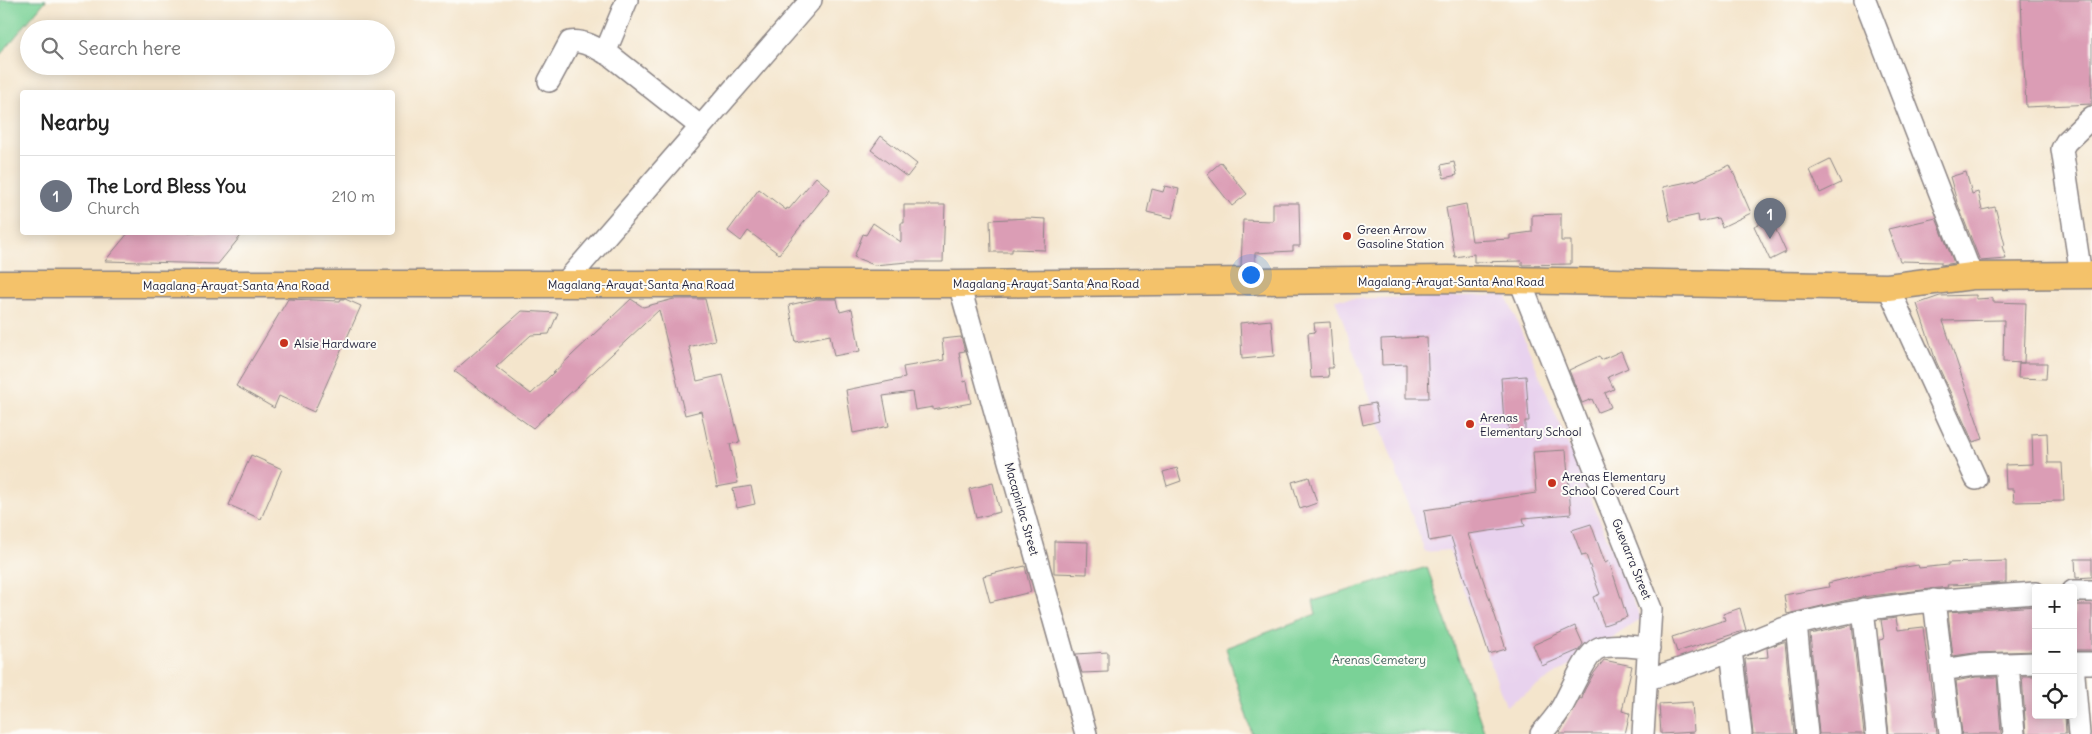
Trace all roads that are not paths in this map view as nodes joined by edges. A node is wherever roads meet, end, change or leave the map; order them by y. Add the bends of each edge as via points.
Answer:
1 (627, 0) edge
2 (811, 0) edge
3 (1865, 0) edge
4 (605, 53) junction
5 (548, 81) dead end
6 (2092, 117) edge
7 (701, 127) junction
8 (2087, 275) edge
9 (1972, 276) junction
10 (1520, 281) junction
11 (0, 284) edge
12 (564, 284) junction
13 (959, 284) junction
14 (1888, 287) junction
15 (1976, 479) dead end
16 (2077, 591) edge
17 (2092, 591) edge
18 (2032, 593) edge
19 (1934, 600) junction
20 (1863, 610) junction
21 (1796, 624) junction
22 (1649, 648) junction
23 (1731, 650) junction
24 (2077, 663) edge
25 (2092, 663) edge
26 (2008, 664) junction
27 (2032, 664) edge
28 (1943, 670) junction
29 (2074, 674) edge
30 (1648, 679) junction
31 (1086, 734) edge
32 (1541, 734) edge
33 (1643, 734) edge
34 (1741, 734) edge
35 (1807, 734) edge
36 (1877, 734) edge
37 (1950, 734) edge
38 (2014, 734) edge
39 (2079, 734) edge

1 - 4 street
2 - 7 street
3 - 9 street
4 - 5 street via 576,41 570,42
4 - 7 street
6 - 8 street via 2062,149
7 - 12 street
8 - 9 main road, Magalang-Arayat-Santa Ana Road
9 - 14 main road, Magalang-Arayat-Santa Ana Road
10 - 13 main road, Magalang-Arayat-Santa Ana Road
10 - 14 main road, Magalang-Arayat-Santa Ana Road
10 - 22 street, Guevarra Street via 1652,609
11 - 12 main road, Magalang-Arayat-Santa Ana Road
12 - 13 main road, Magalang-Arayat-Santa Ana Road
13 - 31 street, Macapinlac Street
14 - 15 street
16 - 17 street
18 - 19 street
19 - 20 street
19 - 28 street
20 - 21 street
20 - 36 street
21 - 23 street
21 - 35 street
22 - 30 street, Guevarra Street
22 - 32 street via 1598,649 1575,680 1561,709
23 - 30 street
23 - 34 street
24 - 25 street
26 - 27 street
26 - 28 street
26 - 38 street
28 - 37 street
29 - 39 street
30 - 33 street, Guevarra Street

